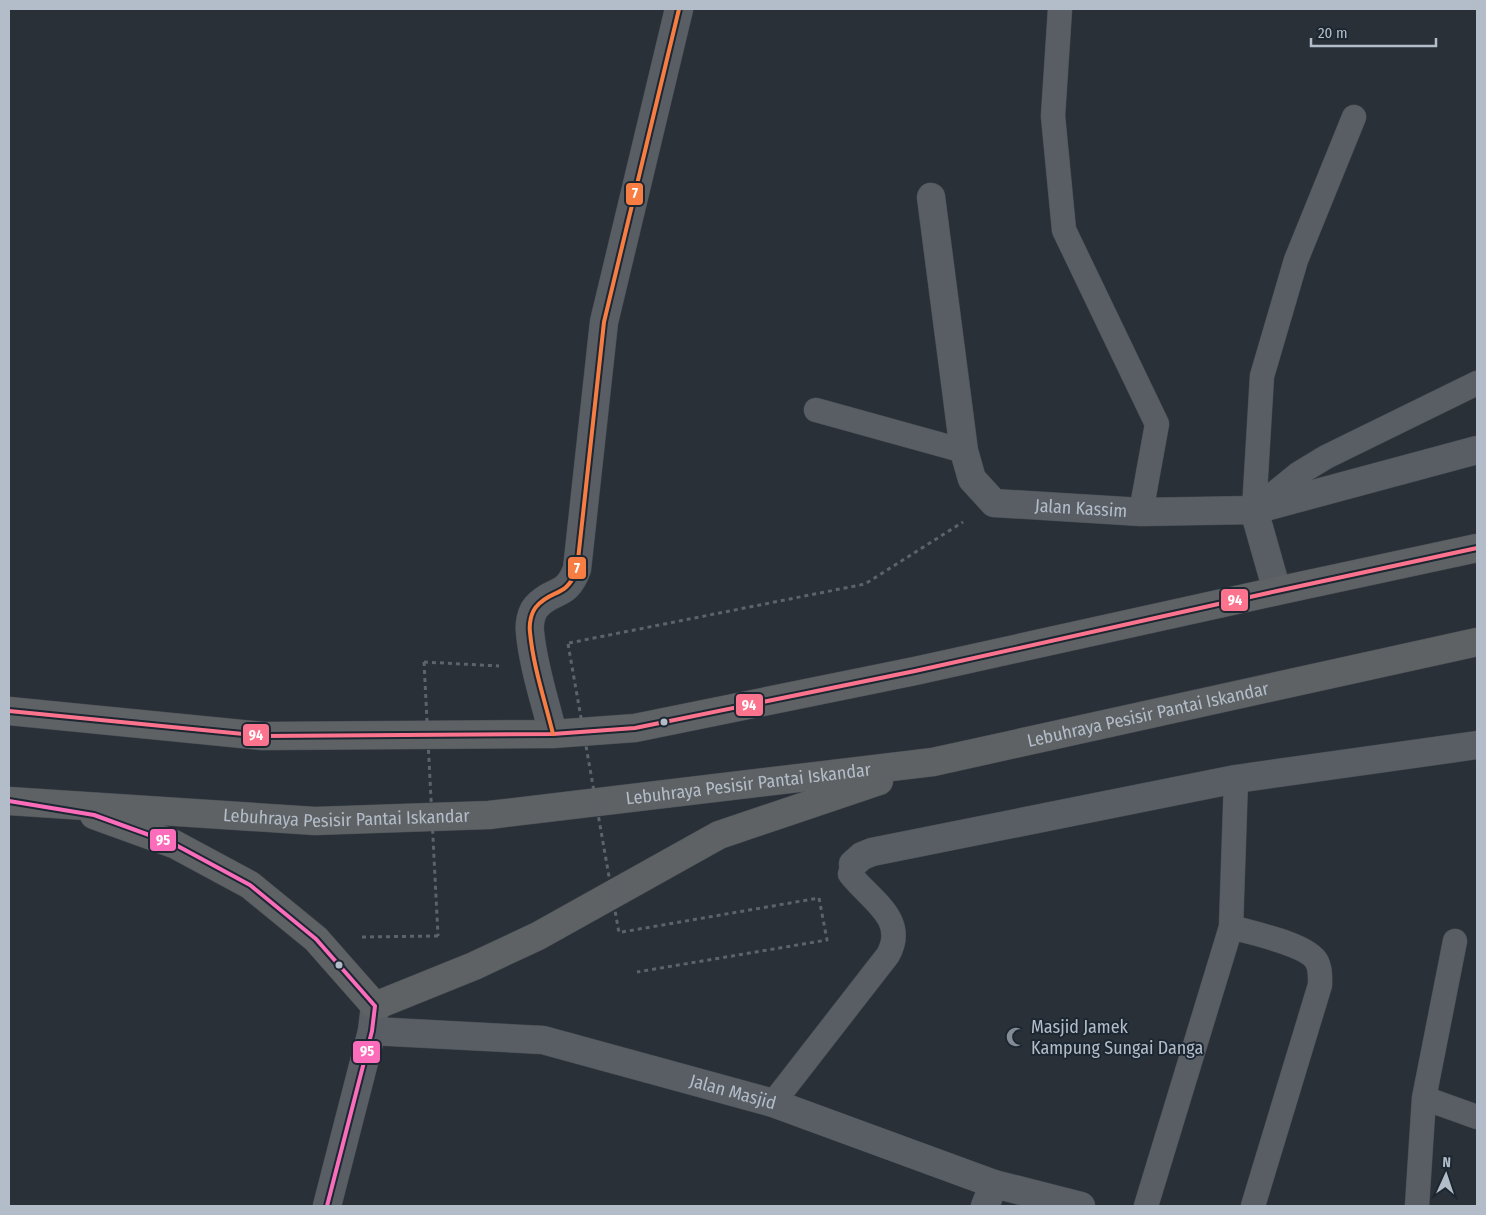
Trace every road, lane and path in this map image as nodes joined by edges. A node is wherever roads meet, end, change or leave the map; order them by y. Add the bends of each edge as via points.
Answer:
1 (679, 9) edge
2 (1060, 9) edge
3 (1354, 117) dead end
4 (931, 197) dead end
5 (1477, 383) edge
6 (816, 410) dead end
7 (1477, 450) edge
8 (964, 451) junction
9 (994, 503) junction
10 (1254, 510) junction
11 (1141, 512) junction
12 (1477, 548) edge
13 (1277, 591) junction
14 (1477, 642) edge
15 (502, 666) dead end
16 (9, 711) edge
17 (553, 734) junction
18 (1477, 745) edge
19 (933, 762) junction
20 (1236, 779) junction
21 (9, 801) edge
22 (853, 864) joint
23 (1231, 928) junction
24 (386, 936) dead end
25 (1455, 941) dead end
26 (637, 972) dead end
27 (373, 1018) junction
28 (1424, 1098) junction
29 (773, 1103) junction
30 (1477, 1117) edge
31 (990, 1195) edge
32 (327, 1206) edge
33 (1081, 1206) edge
34 (1146, 1206) edge
35 (1253, 1206) edge
36 (1417, 1206) edge

1 - 17 street via 604,322 577,569 573,580 564,589 542,600 530,620 537,668
2 - 11 lane via 1053,116 1064,230 1157,424
3 - 10 lane via 1296,260 1262,376
4 - 8 street
5 - 10 lane via 1326,457 1298,474
6 - 8 lane
7 - 10 street, Jalan Kassim
8 - 9 street via 972,479
9 - 11 street, Jalan Kassim
9 - 26 path, bridge via 865,584 568,644 619,933 819,898 827,940
10 - 11 street, Jalan Kassim
10 - 13 street
12 - 13 highway
13 - 17 highway via 916,672 644,726
14 - 19 highway, Lebuhraya Pesisir Pantai Iskandar
15 - 24 path, bridge via 424,662 438,936
16 - 17 highway via 263,736
18 - 20 street
19 - 21 highway, Lebuhraya Pesisir Pantai Iskandar via 489,815 315,821
19 - 27 highway via 719,835 538,936
20 - 22 street via 872,852
20 - 23 lane
21 - 27 highway via 103,818 174,844 250,885 316,939
22 - 29 lane via 850,874 893,925 893,946
23 - 34 lane
23 - 35 lane via 1309,952 1317,962 1320,974 1320,985
25 - 28 lane
27 - 29 street, Jalan Masjid via 543,1040
27 - 32 street
28 - 30 lane
28 - 36 lane
29 - 31 street, Jalan Masjid
31 - 33 street, Jalan Masjid

